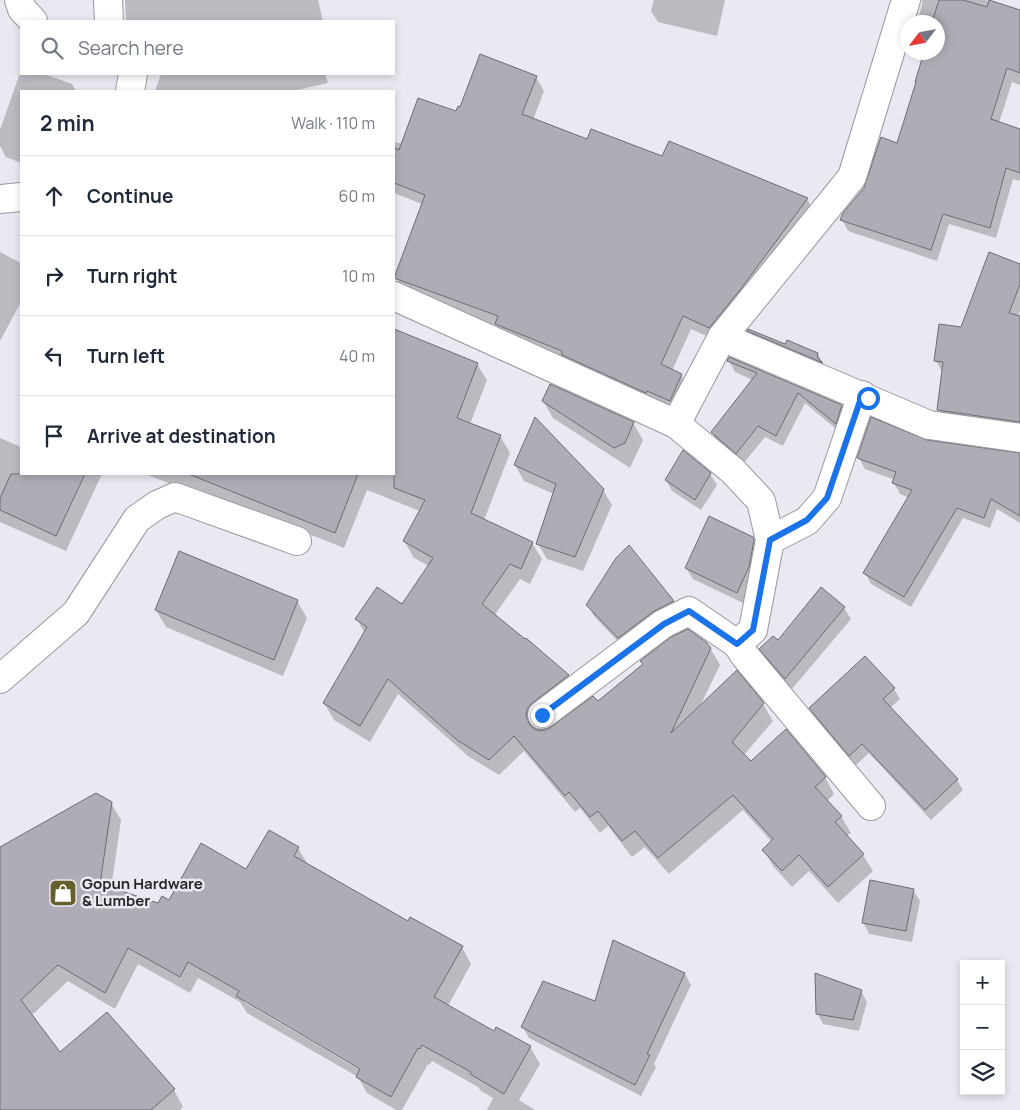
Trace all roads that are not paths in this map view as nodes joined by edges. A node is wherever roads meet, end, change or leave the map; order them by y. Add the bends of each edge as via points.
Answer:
1 (19, 0) edge
2 (108, 0) edge
3 (906, 0) edge
4 (32, 20) edge
5 (109, 20) edge
6 (133, 75) edge
7 (130, 90) edge
8 (20, 197) edge
9 (0, 199) edge
10 (395, 296) edge
11 (722, 337) junction
12 (862, 395) junction
13 (676, 424) junction
14 (1020, 438) edge
15 (770, 540) junction
16 (297, 541) dead end
17 (737, 644) junction
18 (0, 679) edge
19 (542, 715) dead end
20 (872, 806) dead end

1 - 4 street via 22,10
2 - 5 street
3 - 11 street via 852,177
6 - 7 street
8 - 9 street
10 - 13 street
11 - 12 street
11 - 13 street
12 - 14 street via 929,424
12 - 15 street via 827,498 807,520
13 - 15 street via 733,471 760,501
15 - 17 street via 753,630
16 - 18 street via 175,498 157,505 137,519 76,613
17 - 19 street via 689,611 664,624
17 - 20 street

